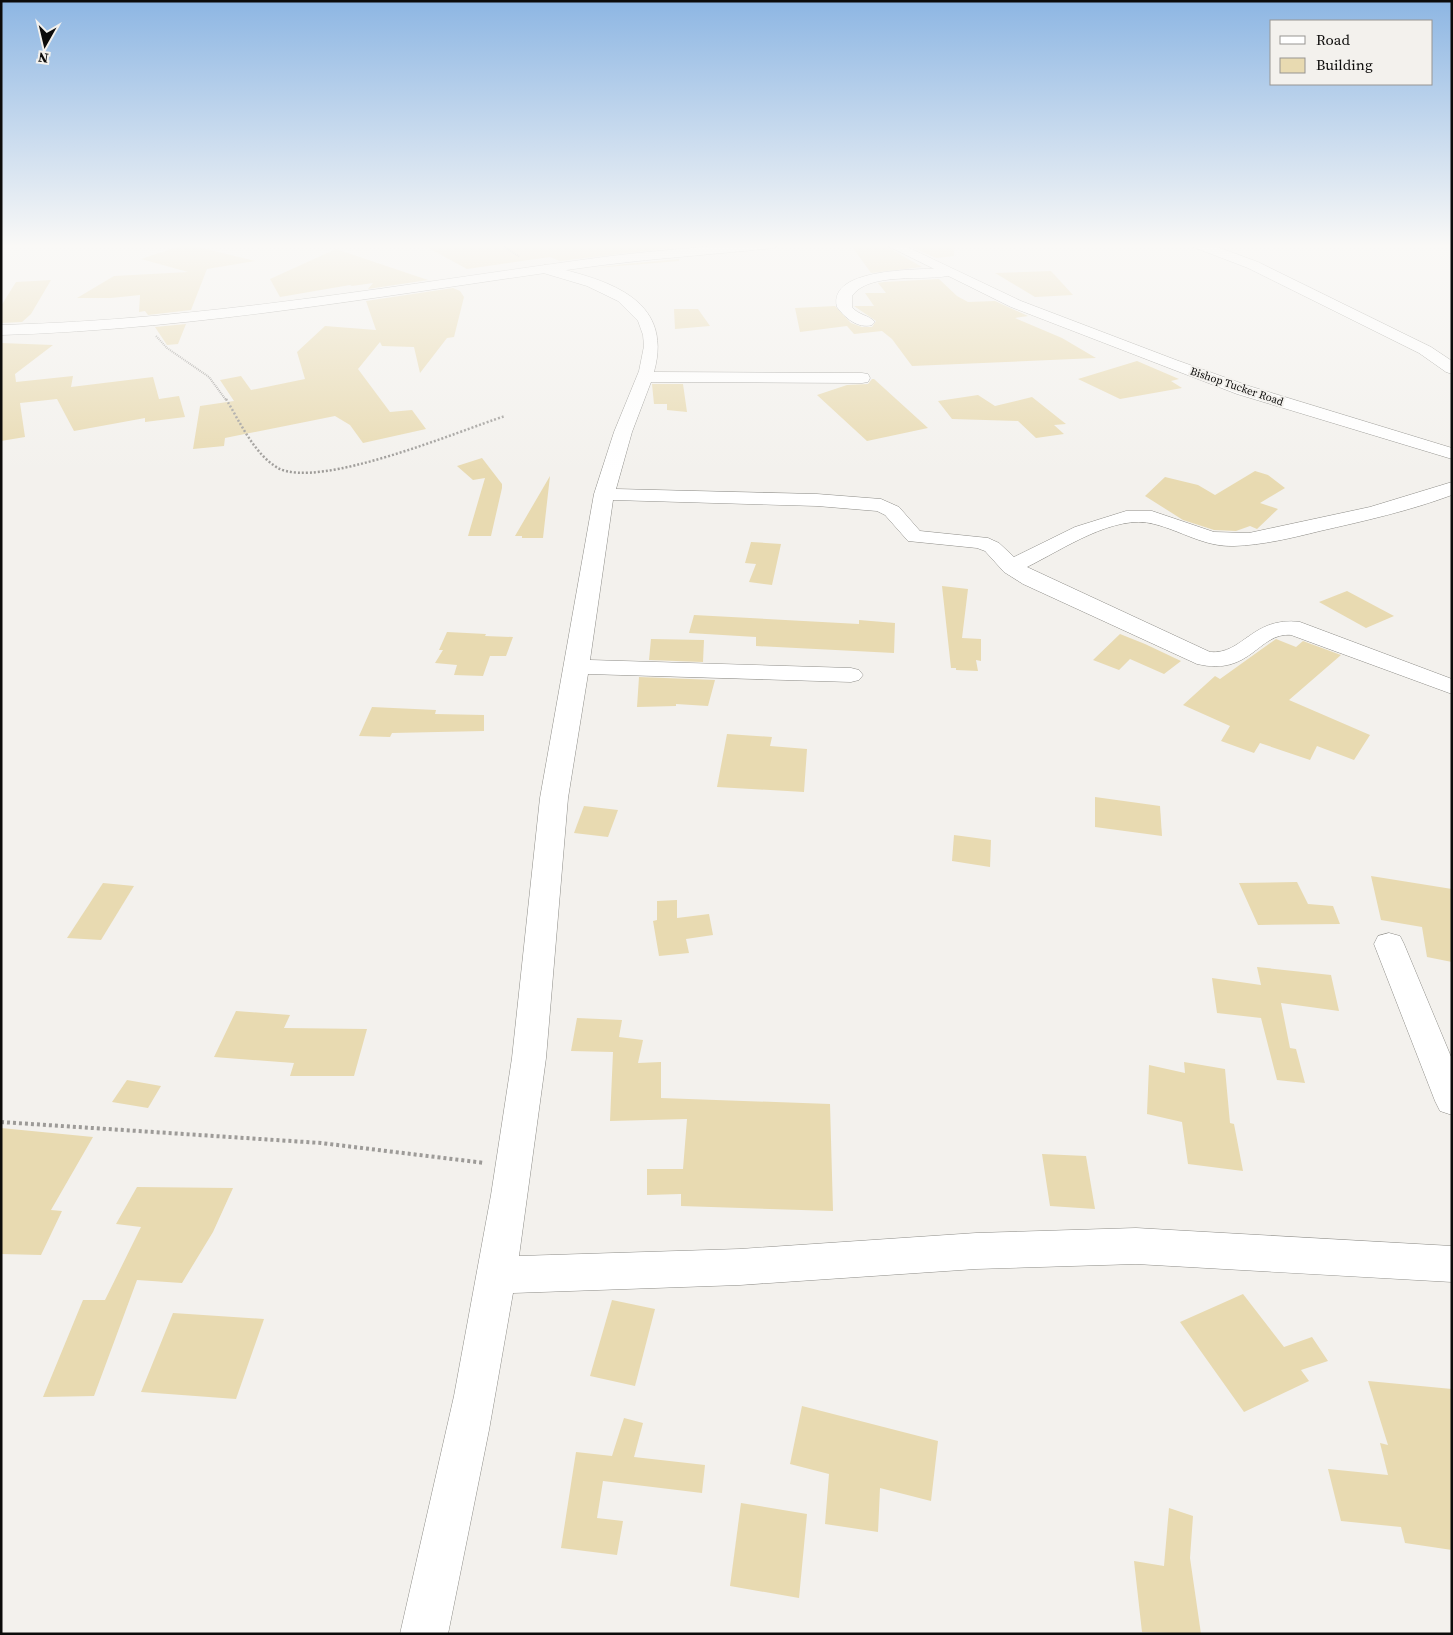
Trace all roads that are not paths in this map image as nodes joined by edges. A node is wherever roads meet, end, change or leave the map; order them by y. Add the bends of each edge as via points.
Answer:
1 (156, 320) edge
2 (645, 320) edge
3 (863, 320) edge
4 (1059, 320) edge
5 (1365, 320) edge
6 (867, 322) dead end
7 (1, 330) edge
8 (1452, 369) edge
9 (643, 377) junction
10 (862, 378) dead end
11 (1452, 454) edge
12 (1452, 488) edge
13 (604, 494) junction
14 (1012, 567) junction
15 (577, 667) junction
16 (851, 675) dead end
17 (1452, 687) edge
18 (1389, 944) dead end
19 (1452, 1101) edge
20 (1452, 1264) edge
21 (495, 1275) junction
22 (424, 1634) edge

1 - 7 street via 79,328
2 - 9 street via 651,331 652,343
3 - 6 street
4 - 11 street, Bishop Tucker Road via 1243,390
5 - 8 street via 1425,350
9 - 10 street
9 - 13 street
12 - 14 street via 1370,514 1230,540 1208,536 1166,520 1148,516 1128,517 1102,523
13 - 14 street via 881,505 897,514 915,537 982,542 992,547
13 - 15 street
14 - 17 street via 1031,579 1205,658 1231,659 1274,629 1300,629
15 - 16 street
15 - 21 street via 554,800 524,1095
18 - 19 street
20 - 21 street via 1136,1246 740,1267
21 - 22 street via 480,1365

